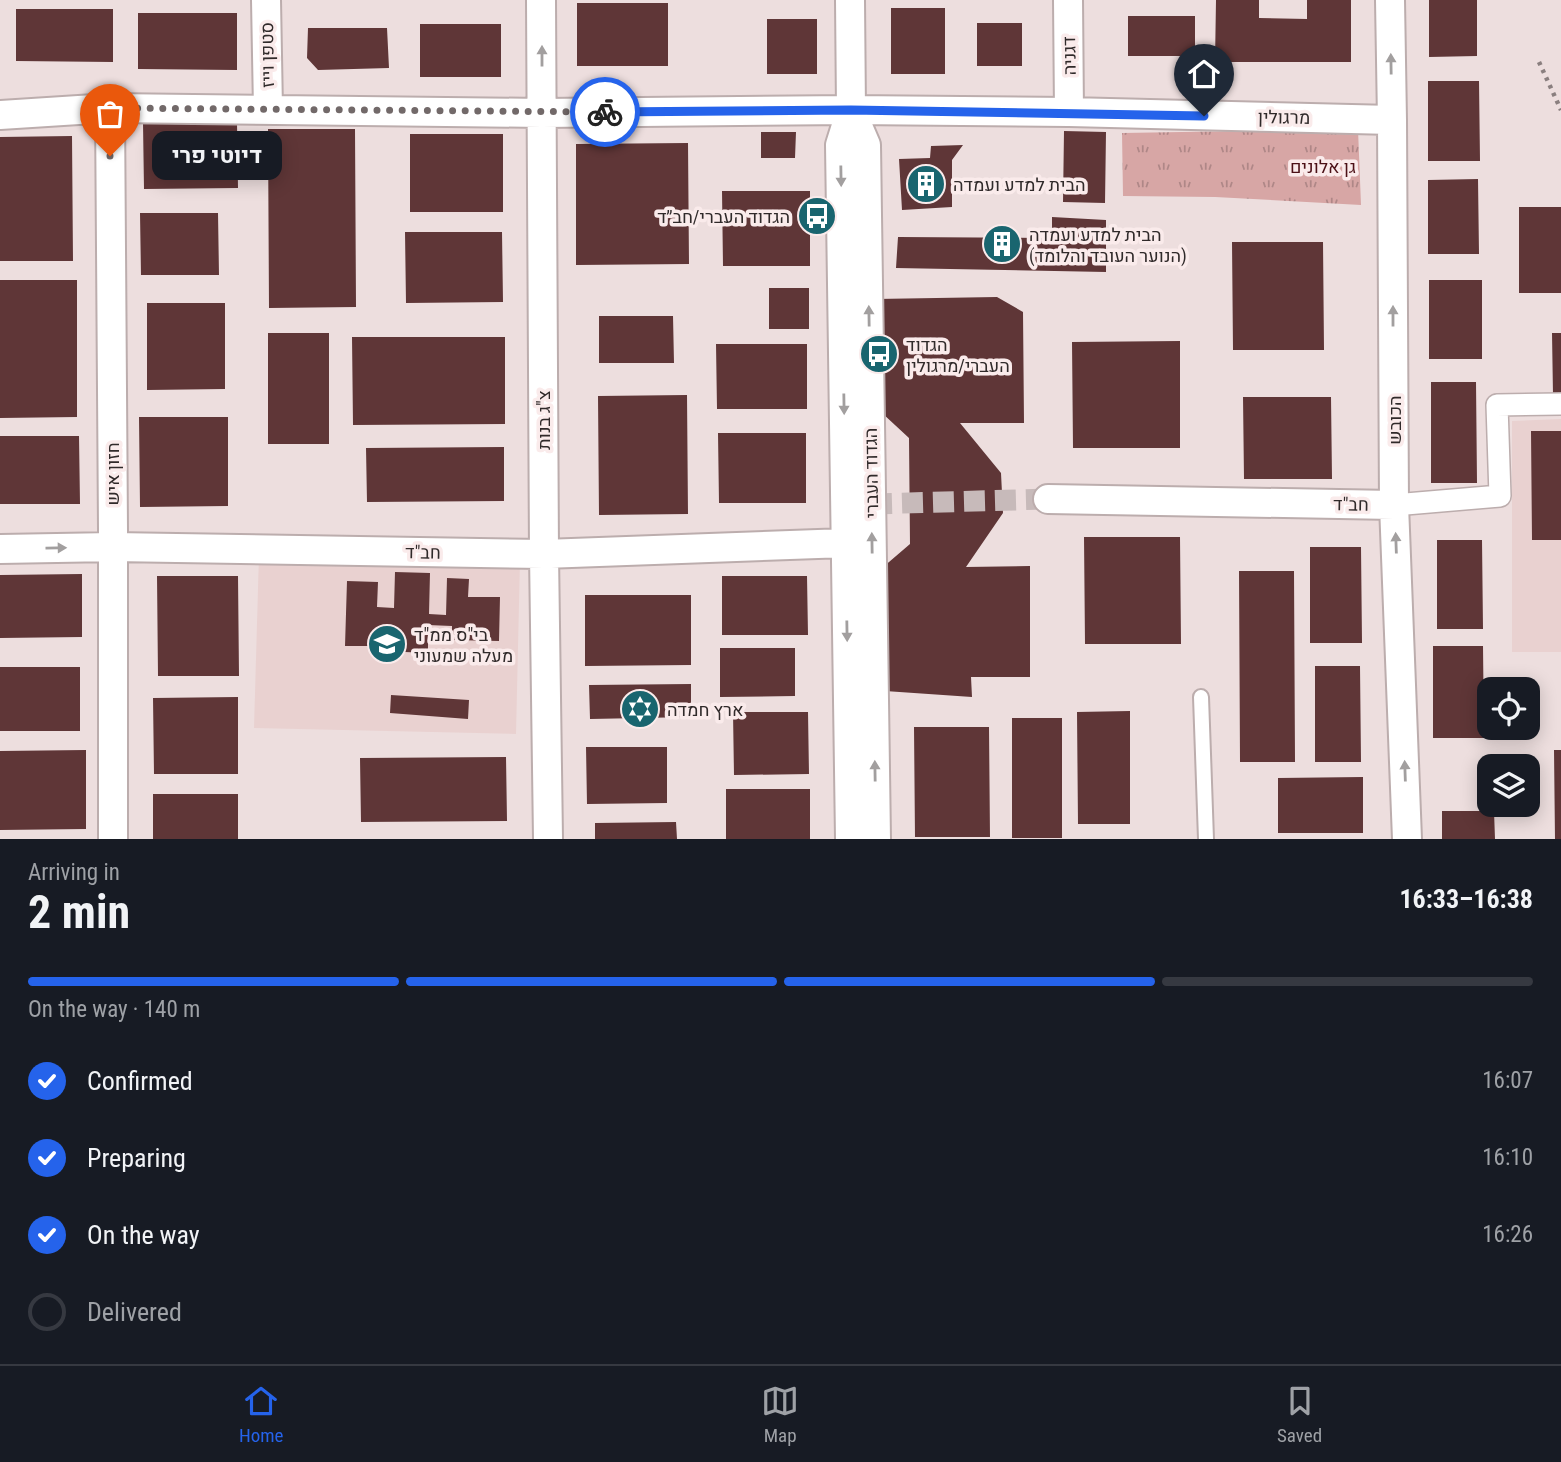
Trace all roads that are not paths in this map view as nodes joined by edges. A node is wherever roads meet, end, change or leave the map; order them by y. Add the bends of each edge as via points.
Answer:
1 (266, 0) edge
2 (541, 0) edge
3 (850, 0) edge
4 (1068, 0) edge
5 (1390, 0) edge
6 (110, 108) junction
7 (268, 109) junction
8 (851, 110) junction
9 (542, 113) junction
10 (1069, 113) junction
11 (0, 115) edge
12 (1392, 120) junction
13 (1561, 404) edge
14 (1048, 499) tunnel mouth
15 (1394, 505) junction
16 (846, 543) junction
17 (113, 547) junction
18 (0, 549) edge
19 (544, 554) junction
20 (1200, 697) dead end
21 (113, 839) edge
22 (548, 839) edge
23 (850, 839) edge
24 (876, 839) edge
25 (1206, 839) edge
26 (1407, 839) edge

1 - 7 street, סטפן וייז
9 -> 2 street, צ"ג בנות
3 - 8 street, הגדוד העברי
4 - 10 street, דגניה
12 -> 5 street, הכובש
6 - 7 street, מרגולין
6 - 11 street, מרגולין
6 - 17 street, חזון איש
7 - 9 street, מרגולין
8 - 9 street, מרגולין
8 - 10 street, מרגולין
8 -> 16 street, הגדוד העברי via 840,145
24 -> 8 street, הגדוד העברי via 866,145
9 - 19 street, צ"ג בנות
10 - 12 street, מרגולין
15 -> 12 street, הכובש
13 - 15 street, חב"ד via 1497,405 1500,496
14 - 15 street, חב"ד
26 -> 15 street, הכובש
16 - 19 street, חב"ד
16 -> 23 street, הגדוד העברי
18 -> 17 street, חב"ד
17 - 19 street, חב"ד
17 - 21 street, חזון איש
19 - 22 street, צ"ג בנות
20 - 25 lane

